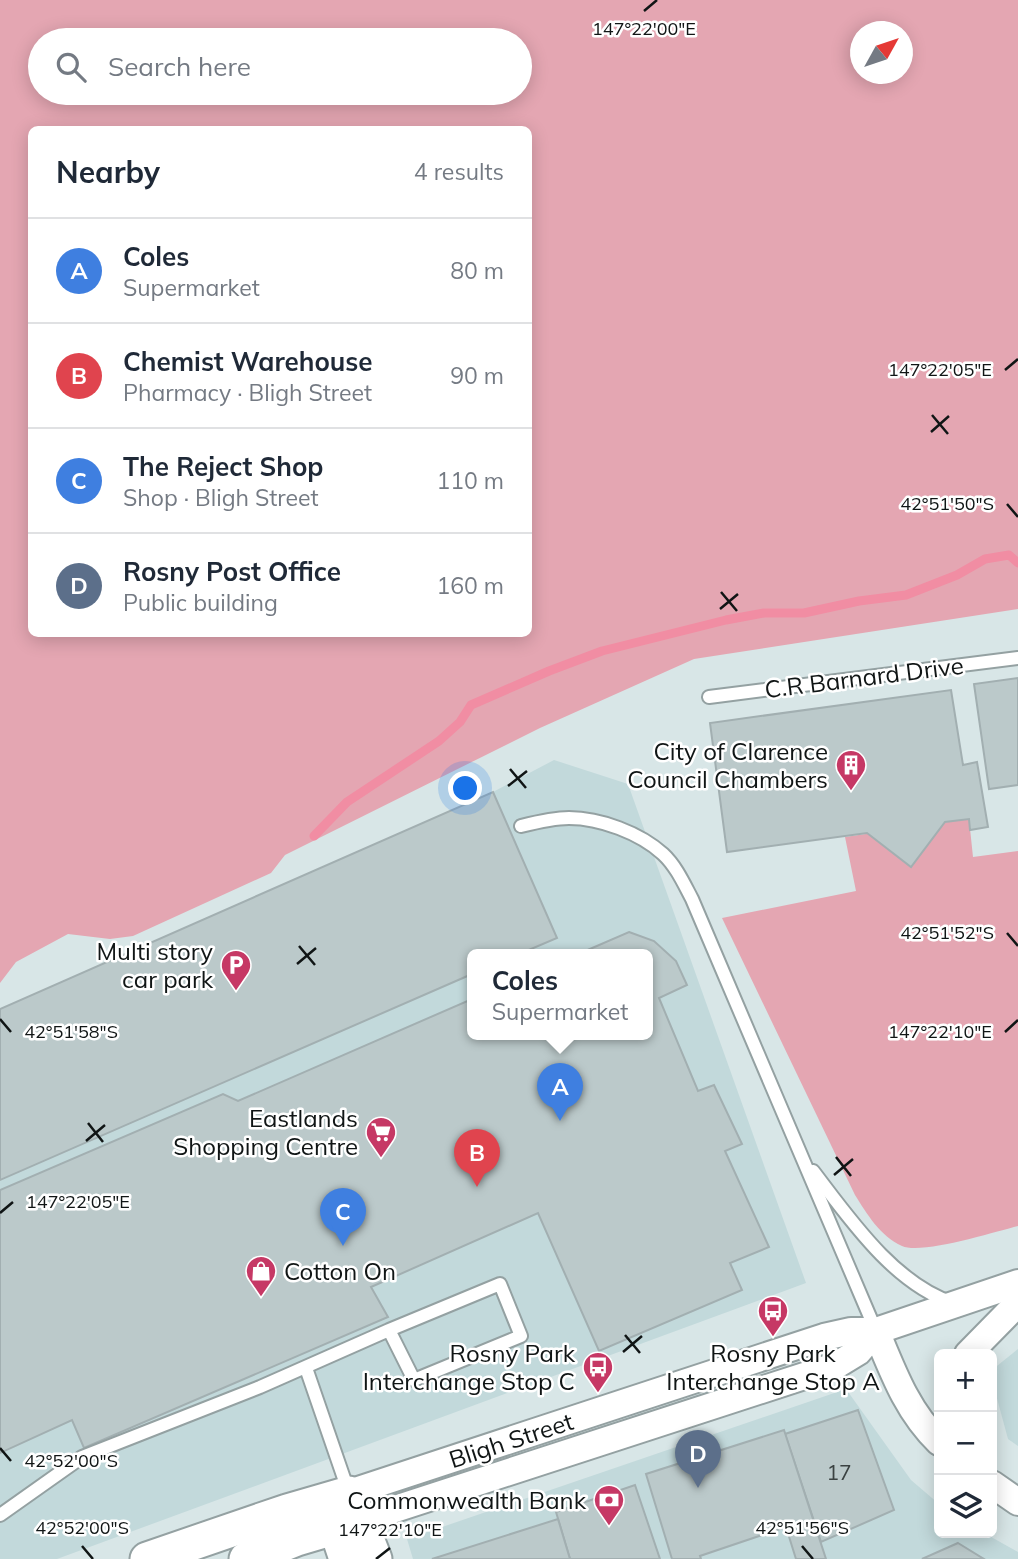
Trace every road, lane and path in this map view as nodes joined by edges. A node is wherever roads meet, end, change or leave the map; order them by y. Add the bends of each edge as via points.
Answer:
1 (1018, 658) edge
2 (709, 697) dead end
3 (521, 826) dead end
4 (802, 1156) junction
5 (1018, 1283) edge
6 (1018, 1303) edge
7 (957, 1304) junction
8 (389, 1329) junction
9 (876, 1331) junction
10 (973, 1349) edge
11 (306, 1367) junction
12 (934, 1436) edge
13 (997, 1487) edge
14 (1018, 1502) edge
15 (343, 1510) junction
16 (0, 1515) edge
17 (147, 1559) edge
18 (246, 1559) edge
19 (346, 1559) edge
20 (374, 1559) edge

1 - 2 lane, C.R Barnard Drive
3 - 4 lane via 570,818 595,821 645,840 676,869
4 - 7 lane via 893,1265 929,1292
4 - 9 lane
5 - 7 street, Bligh Street
6 - 10 street
7 - 9 street, Bligh Street
8 - 8 lane via 500,1284 521,1336 414,1380
8 - 11 lane
9 - 12 street via 900,1389
9 - 15 street, Bligh Street via 838,1333
11 - 15 lane
11 - 16 lane via 82,1457
13 - 14 street
15 - 17 street, Bligh Street via 287,1511
15 - 18 street, Bligh Street
15 - 19 street
15 - 20 street

